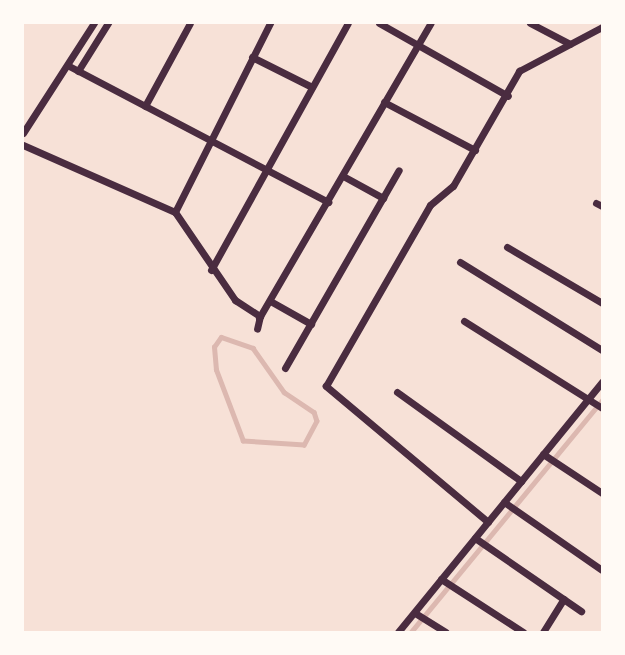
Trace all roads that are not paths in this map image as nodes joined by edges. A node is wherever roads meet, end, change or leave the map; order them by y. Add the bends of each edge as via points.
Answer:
1 (94, 23) edge
2 (108, 23) edge
3 (190, 23) edge
4 (271, 23) edge
5 (348, 23) edge
6 (379, 23) edge
7 (431, 23) edge
8 (530, 23) edge
9 (602, 27) edge
10 (419, 43) junction
11 (570, 44) junction
12 (252, 57) junction
13 (69, 66) junction
14 (78, 71) junction
15 (312, 87) junction
16 (508, 96) junction
17 (384, 102) junction
18 (145, 106) junction
19 (23, 133) edge
20 (208, 139) junction
21 (23, 145) edge
22 (475, 150) junction
23 (266, 169) junction
24 (399, 170) dead end
25 (343, 176) junction
26 (383, 198) junction
27 (328, 202) junction
28 (174, 212) junction
29 (507, 247) dead end
30 (460, 262) dead end
31 (211, 270) junction
32 (272, 302) junction
33 (602, 303) edge
34 (259, 318) junction
35 (464, 321) dead end
36 (311, 324) junction
37 (257, 328) dead end
38 (602, 350) edge
39 (285, 368) dead end
40 (602, 382) edge
41 (397, 392) dead end
42 (595, 404) edge
43 (543, 454) junction
44 (521, 481) junction
45 (602, 493) edge
46 (504, 502) junction
47 (488, 522) junction
48 (476, 539) junction
49 (602, 570) edge
50 (442, 580) junction
51 (564, 599) junction
52 (581, 611) dead end
53 (416, 613) junction
54 (398, 632) edge
55 (445, 632) edge
56 (523, 632) edge
57 (543, 632) edge

1 - 13 street
2 - 14 street
3 - 18 street
4 - 12 street
5 - 15 street
6 - 10 street
7 - 10 street
8 - 11 street
9 - 11 street
10 - 16 street
10 - 17 street
11 - 16 street via 519,71
12 - 15 street
12 - 20 street
13 - 14 street
13 - 19 street
14 - 18 street
15 - 23 street
16 - 22 street
17 - 22 street
17 - 25 street
18 - 20 street
20 - 23 street
20 - 28 street
21 - 28 street
22 - 47 street via 453,186 430,205 326,386
23 - 27 street
23 - 31 street
24 - 26 street
25 - 26 street
25 - 27 street
26 - 36 street
27 - 32 street
28 - 31 street
29 - 33 street
30 - 38 street
31 - 34 street
32 - 34 street
32 - 36 street
34 - 37 street
35 - 42 street
36 - 39 street
40 - 42 street
41 - 44 street
42 - 43 street
43 - 44 street
43 - 45 street
44 - 46 street
46 - 47 street
46 - 49 street
47 - 48 street
48 - 50 street
48 - 51 street
50 - 53 street
50 - 56 street
51 - 52 street
51 - 57 street
53 - 54 street
53 - 55 street

